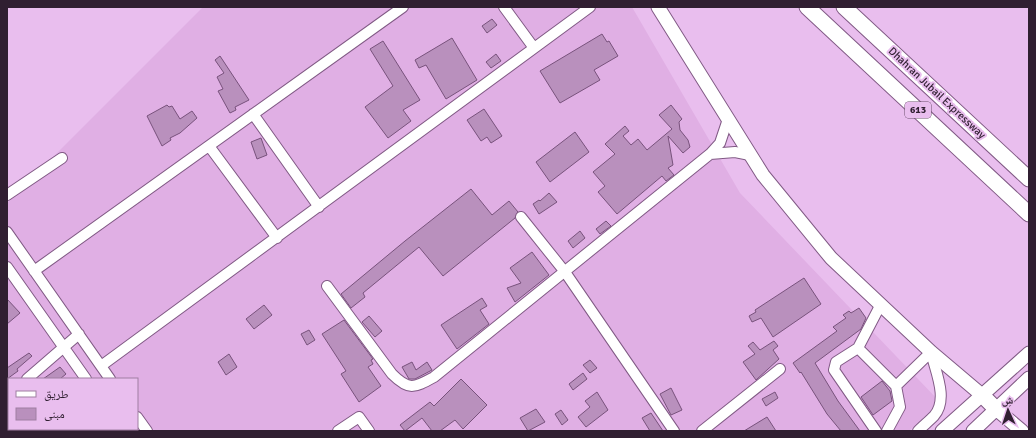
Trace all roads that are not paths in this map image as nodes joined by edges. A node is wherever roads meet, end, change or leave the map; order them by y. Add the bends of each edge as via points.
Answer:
1 (403, 7) edge
2 (504, 7) edge
3 (590, 7) edge
4 (658, 7) edge
5 (807, 7) edge
6 (844, 7) edge
7 (534, 48) junction
8 (253, 114) junction
9 (728, 119) junction
10 (209, 146) junction
11 (710, 154) junction
12 (750, 155) junction
13 (62, 158) dead end
14 (1029, 179) edge
15 (7, 195) edge
16 (318, 207) junction
17 (1029, 214) edge
18 (521, 217) dead end
19 (7, 232) edge
20 (276, 238) junction
21 (7, 267) edge
22 (34, 271) junction
23 (565, 272) junction
24 (326, 286) dead end
25 (881, 304) junction
26 (79, 334) junction
27 (64, 348) junction
28 (858, 348) junction
29 (931, 352) junction
30 (1029, 353) edge
31 (102, 366) junction
32 (780, 369) dead end
33 (29, 378) edge
34 (85, 378) edge
35 (109, 378) edge
36 (1029, 378) edge
37 (896, 386) junction
38 (983, 396) junction
39 (996, 409) junction
40 (138, 418) edge
41 (956, 418) junction
42 (147, 431) edge
43 (338, 431) edge
44 (369, 431) edge
45 (674, 431) edge
46 (702, 431) edge
47 (876, 431) edge
48 (887, 431) edge
49 (918, 431) edge
50 (937, 431) edge
51 (942, 431) edge
52 (973, 431) edge
53 (1022, 431) edge

1 - 8 street
2 - 7 street
3 - 7 street
4 - 9 main road
5 - 17 highway, 613
6 - 14 highway, Dhahran Jubail Expressway / 613
7 - 16 street
8 - 10 street
8 - 16 street
9 - 11 street via 720,143
9 - 12 main road
10 - 20 street
10 - 22 street
11 - 12 street via 735,152
11 - 23 street
12 - 25 main road via 763,175 831,258
13 - 15 street
16 - 20 street
18 - 23 street
19 - 22 street
20 - 31 street
21 - 27 street
22 - 26 street
23 - 24 street via 434,377 411,387 402,385 392,374
23 - 45 street
25 - 28 street
25 - 29 main road
26 - 27 street
26 - 31 street
27 - 33 street
27 - 34 street
28 - 37 street
28 - 47 street via 836,362 834,370
29 - 37 street
29 - 38 main road
29 - 49 street via 941,392 940,402 935,415
30 - 38 main road
31 - 35 street
32 - 46 street
36 - 39 main road
37 - 48 street via 900,407
38 - 39 highway
38 - 41 main road
39 - 52 main road
39 - 53 main road
40 - 42 street
41 - 50 street
41 - 51 main road
43 - 44 street via 359,417

